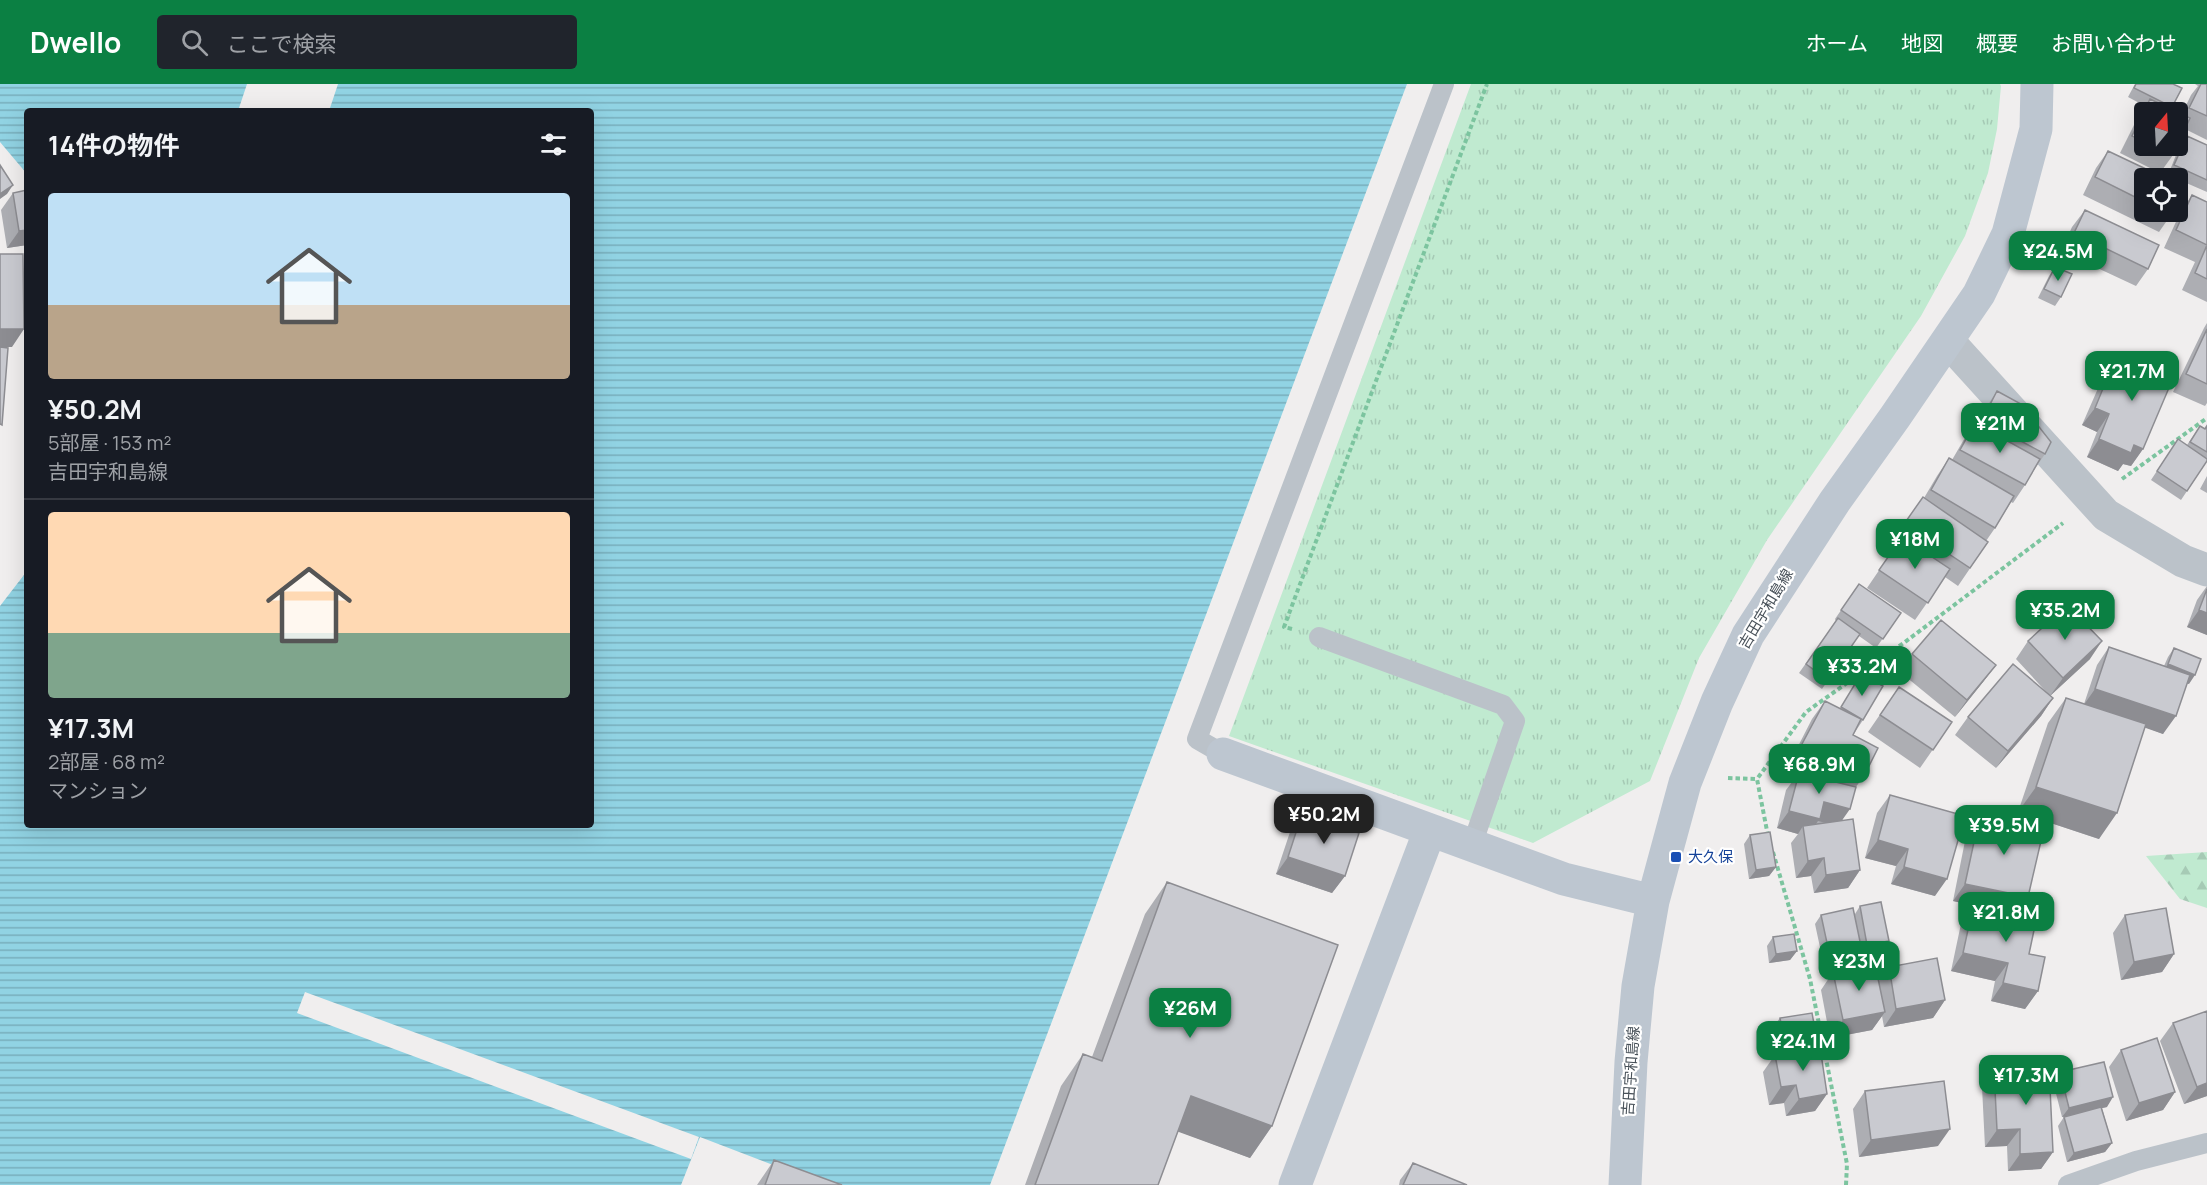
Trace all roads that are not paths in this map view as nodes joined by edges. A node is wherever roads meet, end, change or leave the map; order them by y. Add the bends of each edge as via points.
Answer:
1 (1444, 84) edge
2 (2037, 84) edge
3 (1948, 340) junction
4 (2207, 570) edge
5 (1319, 637) road end
6 (1223, 754) joint
7 (1430, 830) junction
8 (1472, 845) junction
9 (1653, 901) junction
10 (2207, 1143) edge
11 (1295, 1185) edge
12 (1625, 1185) edge
13 (2068, 1185) edge

1 - 6 lane via 1197,740
2 - 3 main road, 吉田宇和島線 via 2036,129 2008,234 1979,294
3 - 4 street via 2106,515 2182,561
3 - 9 main road, 吉田宇和島線 via 1834,501 1748,635 1685,783
5 - 8 lane via 1503,705 1509,713 1515,722
6 - 7 main road
7 - 8 main road
7 - 11 main road
8 - 9 main road via 1564,879
9 - 12 main road, 吉田宇和島線 via 1638,986
10 - 13 lane via 2136,1161

